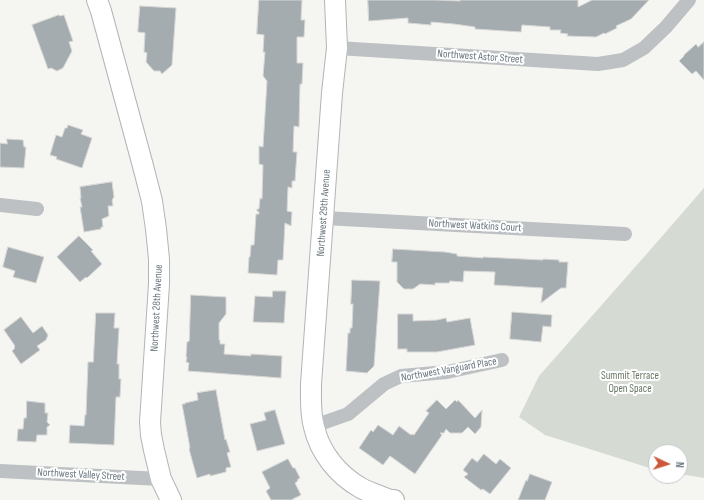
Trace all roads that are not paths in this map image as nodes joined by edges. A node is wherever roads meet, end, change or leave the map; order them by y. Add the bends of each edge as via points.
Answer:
1 (97, 0) edge
2 (335, 0) edge
3 (689, 0) edge
4 (337, 48) junction
5 (0, 205) edge
6 (37, 209) dead end
7 (324, 218) junction
8 (625, 234) dead end
9 (502, 360) dead end
10 (314, 426) junction
11 (0, 471) edge
12 (161, 479) junction
13 (171, 500) edge
14 (394, 500) edge

1 - 12 street, Northwest 28th Avenue via 143,166 156,229 159,284 150,422
2 - 4 street, Northwest 29th Avenue
3 - 4 street, Northwest Astor Street via 644,48 623,60 598,64
4 - 7 street, Northwest 29th Avenue
5 - 6 street
7 - 8 street, Northwest Watkins Court
7 - 10 street, Northwest 29th Avenue via 311,384
9 - 10 street, Northwest Vanguard Place via 446,372 401,376 384,384 348,414
10 - 14 street via 321,448 332,464 362,489
11 - 12 street, Northwest Valley Street
12 - 13 street, Northwest 28th Avenue

